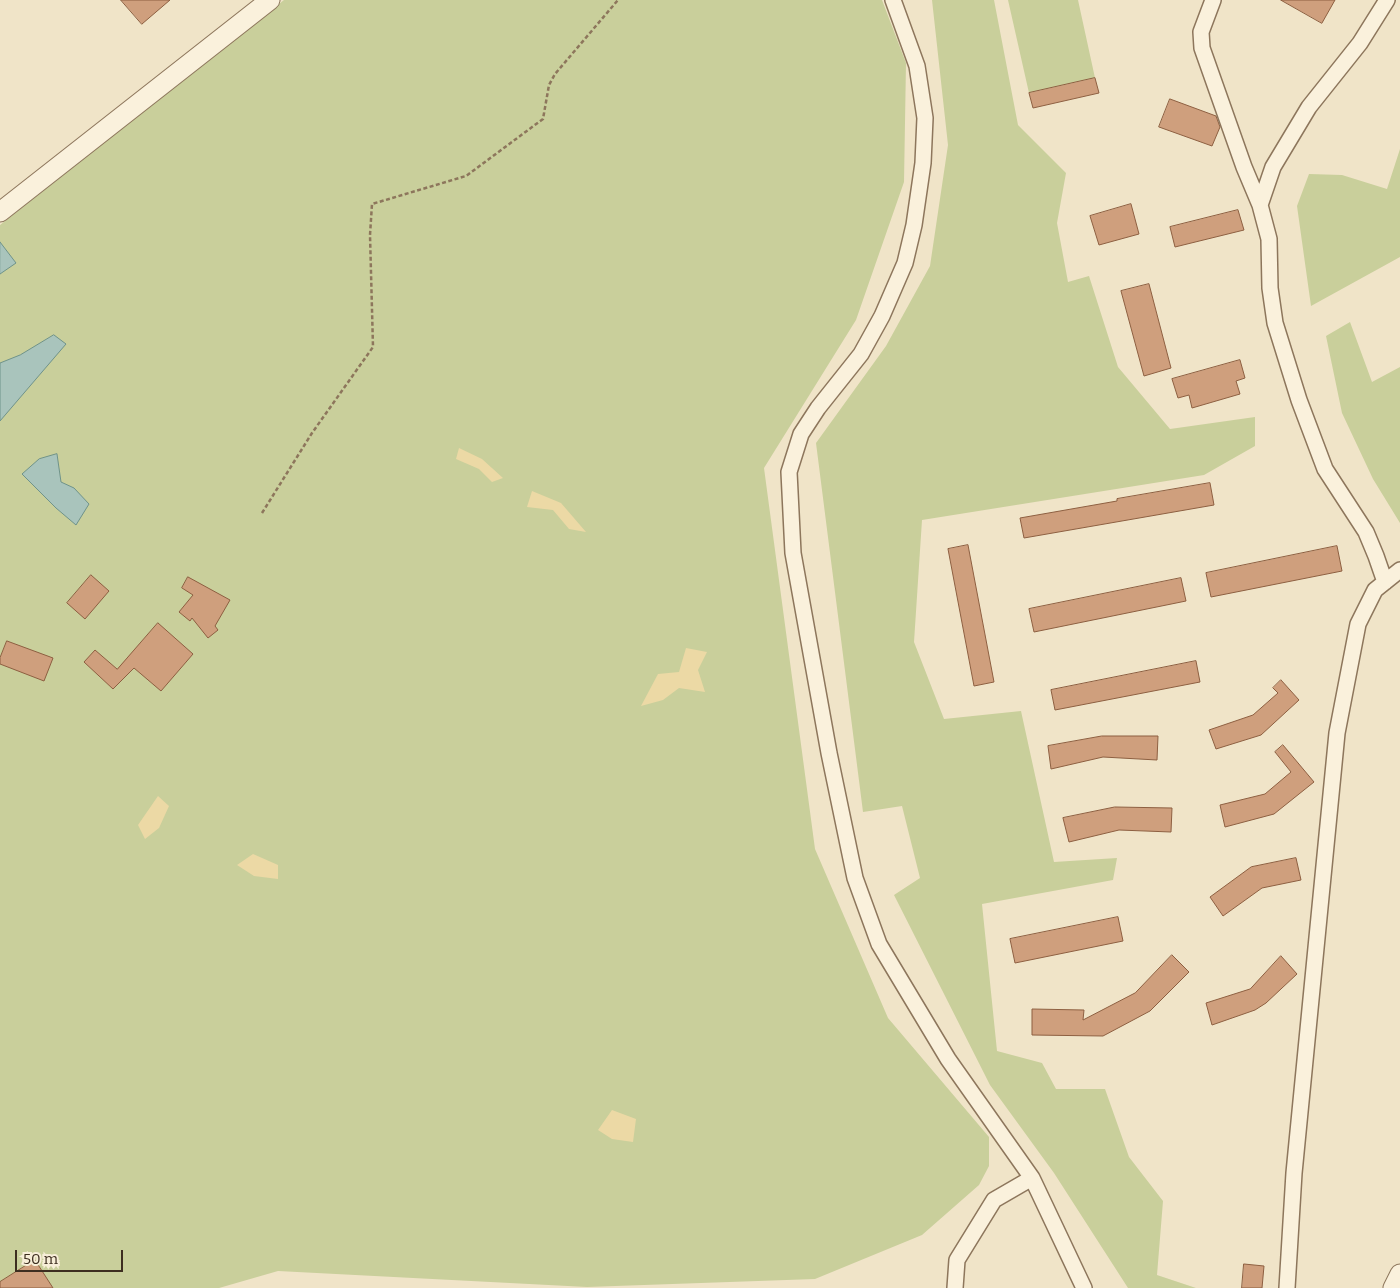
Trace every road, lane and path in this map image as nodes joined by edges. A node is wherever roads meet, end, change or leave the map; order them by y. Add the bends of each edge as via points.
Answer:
1 (270, 0) edge
2 (618, 0) edge
3 (893, 0) edge
4 (1214, 0) edge
5 (1388, 0) edge
6 (1260, 205) junction
7 (0, 212) edge
8 (262, 513) dead end
9 (1400, 570) edge
10 (1385, 582) junction
11 (1032, 1178) junction
12 (1400, 1274) edge
13 (955, 1288) edge
14 (1084, 1288) edge
15 (1287, 1288) edge
16 (1393, 1288) edge

1 - 7 street
2 - 8 path via 554,74 543,119 466,176 372,204 373,347 312,433
3 - 11 street via 917,66 925,118 924,163 914,225 905,263 882,316 861,354 801,434 789,472 793,553 855,878 879,944 948,1058
4 - 6 street via 1202,32 1202,48
5 - 6 street via 1360,43 1309,107 1273,168
6 - 10 street via 1269,239 1275,323 1299,400 1325,469 1366,532
9 - 10 street
10 - 15 street via 1375,590 1358,624 1337,733 1294,1173
11 - 13 street via 994,1200 957,1260
11 - 14 street
12 - 16 street

